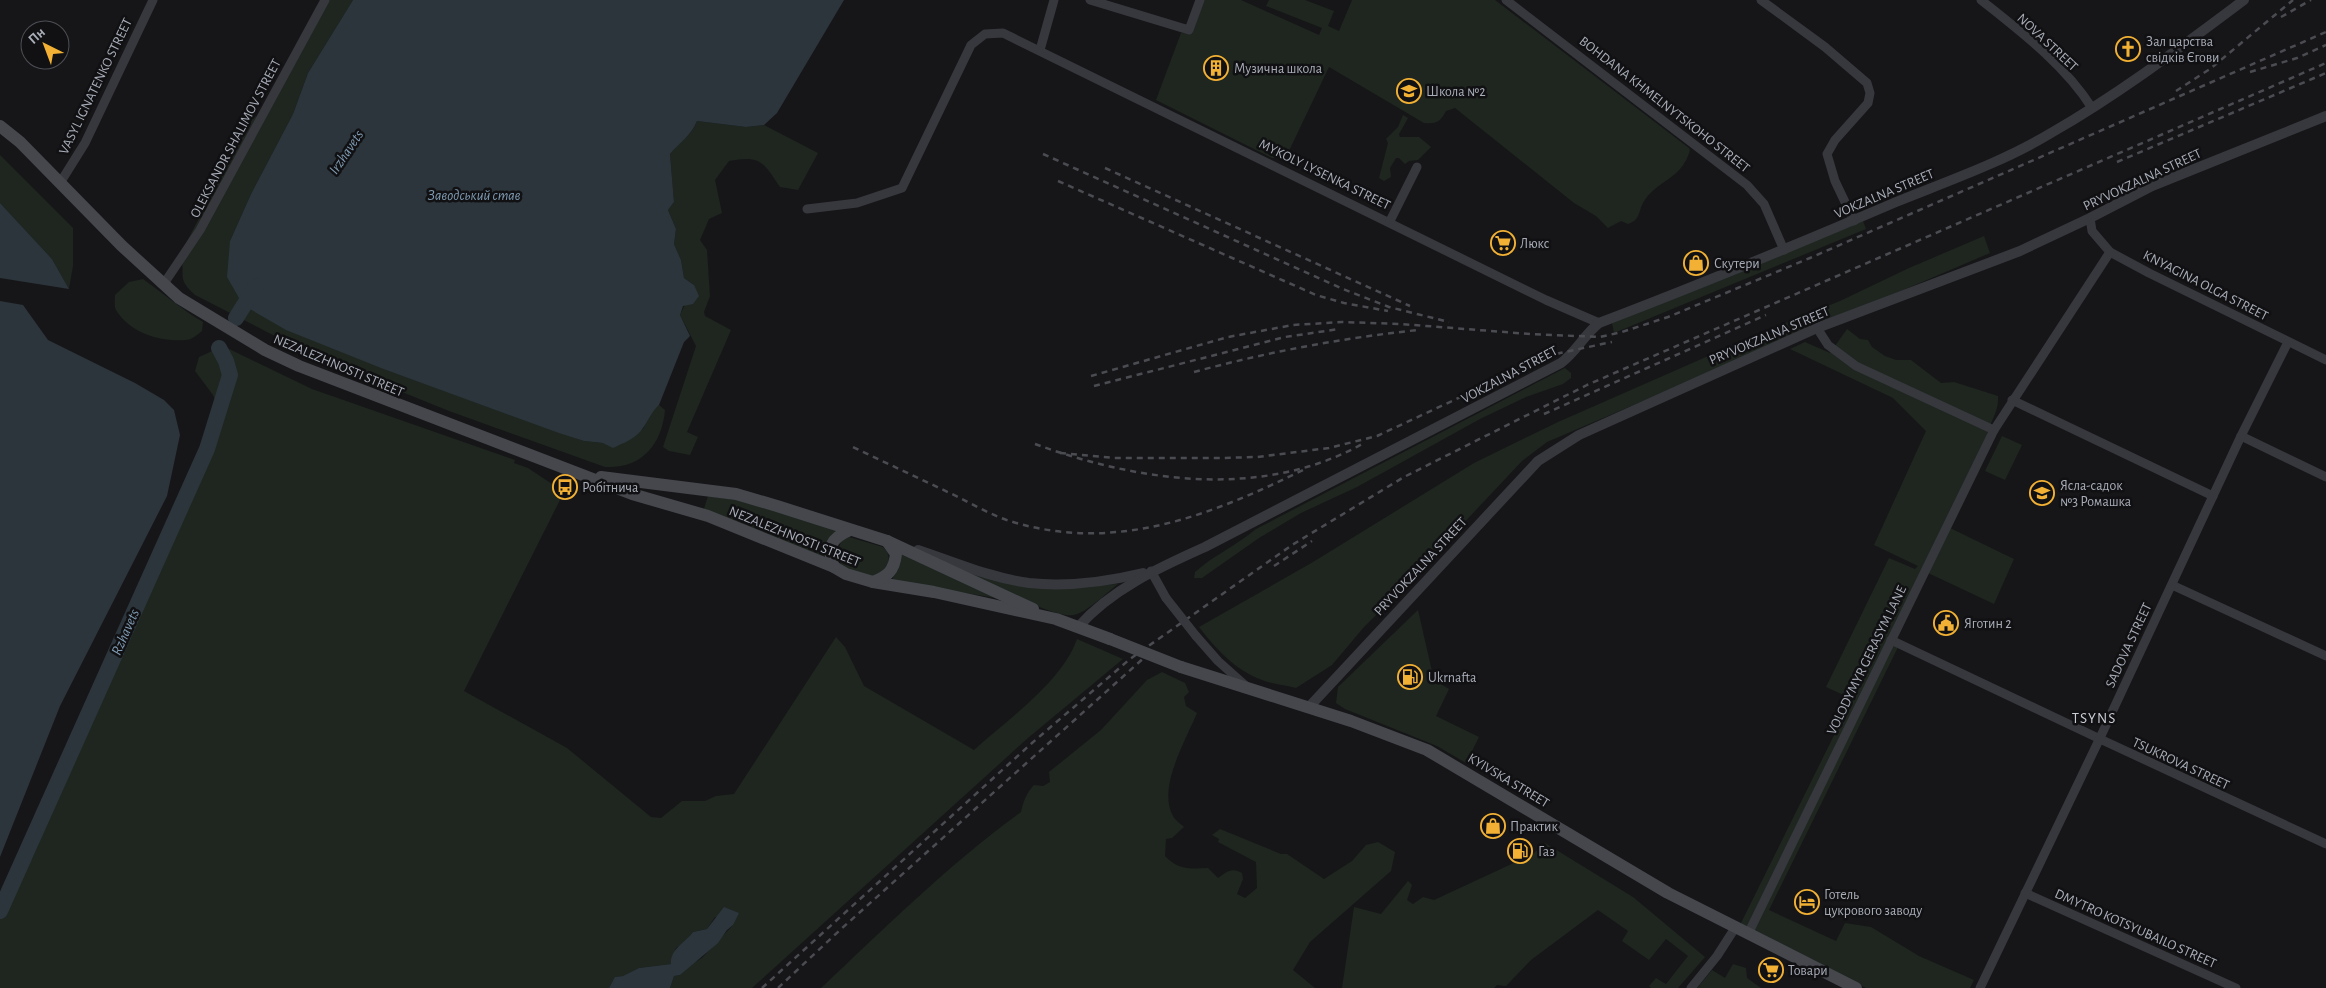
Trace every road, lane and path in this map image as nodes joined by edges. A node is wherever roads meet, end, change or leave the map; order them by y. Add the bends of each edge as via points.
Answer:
1 (153, 0) edge
2 (325, 0) edge
3 (1054, 0) edge
4 (1090, 0) edge
5 (1200, 0) edge
6 (1506, 0) edge
7 (1761, 0) edge
8 (1981, 0) edge
9 (2244, 0) edge
10 (1040, 50) junction
11 (2092, 108) junction
12 (2326, 116) edge
13 (0, 126) edge
14 (1417, 166) dead end
15 (60, 183) junction
16 (807, 209) dead end
17 (2090, 218) junction
18 (1854, 221) junction
19 (1390, 222) junction
20 (1784, 250) junction
21 (2110, 252) junction
22 (163, 285) junction
23 (1599, 322) junction
24 (1816, 328) junction
25 (2288, 342) junction
26 (2326, 360) edge
27 (2012, 400) junction
28 (1994, 430) junction
29 (2241, 436) junction
30 (588, 476) junction
31 (2326, 476) edge
32 (2213, 496) junction
33 (850, 530) junction
34 (887, 541) junction
35 (834, 567) junction
36 (1151, 571) junction
37 (873, 582) junction
38 (2172, 585) junction
39 (1056, 619) junction
40 (1078, 628) junction
41 (1891, 640) junction
42 (2326, 656) edge
43 (1181, 667) joint
44 (1252, 691) junction
45 (1309, 707) junction
46 (2099, 740) junction
47 (2326, 844) edge
48 (2025, 893) junction
49 (1735, 928) junction
50 (1748, 934) junction
51 (1691, 988) edge
52 (1856, 988) edge
53 (1980, 988) edge
54 (2236, 988) edge

1 - 15 street, VASYL IGNATENKO STREET via 85,143
2 - 22 street, OLEKSANDR SHALIMOV STREET via 200,230
3 - 10 street
4 - 5 street via 1189,30
6 - 20 street, BOHDANA KHMELNYTSKOHO STREET via 1747,185 1764,204
7 - 18 street via 1867,83 1868,103 1835,140 1827,154 1835,181
8 - 11 street, NOVA STREET via 2028,38
9 - 11 street, VOKZALNA STREET via 2174,53
10 - 16 street, MYKOLY LYSENKA STREET via 1003,33 985,34 971,45 902,188 856,203
10 - 19 street, MYKOLY LYSENKA STREET
11 - 18 street, VOKZALNA STREET via 2009,154
12 - 17 street, PRYVOKZALNA STREET via 2152,186
13 - 15 main road, NEZALEZHNOSTI STREET
14 - 19 street
15 - 22 main road, NEZALEZHNOSTI STREET
17 - 21 street, KNYAGINA OLGA STREET via 2092,231
17 - 24 street, PRYVOKZALNA STREET via 2020,251
18 - 20 street, VOKZALNA STREET
19 - 23 street, MYKOLY LYSENKA STREET via 1546,300
20 - 23 street, VOKZALNA STREET
21 - 25 street, KNYAGINA OLGA STREET
21 - 27 street, VOLODYMYR GERASYM LANE
22 - 30 main road, NEZALEZHNOSTI STREET via 198,311 299,366
23 - 36 street, VOKZALNA STREET via 1561,363 1205,547
24 - 28 street via 1828,345 1856,366
24 - 45 street, PRYVOKZALNA STREET via 1610,420 1538,461
25 - 26 street, KNYAGINA OLGA STREET
25 - 29 street, SADOVA STREET
27 - 28 street, VOLODYMYR GERASYM LANE
27 - 32 street
28 - 41 street, VOLODYMYR GERASYM LANE
29 - 31 street
29 - 32 street, SADOVA STREET
30 - 33 main road, NEZALEZHNOSTI STREET via 736,494
30 - 35 main road, NEZALEZHNOSTI STREET via 632,494 708,516
32 - 38 street, SADOVA STREET
33 - 34 main road, NEZALEZHNOSTI STREET
33 - 35 main road via 839,536 830,549
34 - 36 street via 1028,582 1109,581
34 - 37 main road via 896,554 895,565 885,578
34 - 39 main road, NEZALEZHNOSTI STREET
35 - 37 main road, NEZALEZHNOSTI STREET
36 - 40 street, VOKZALNA STREET via 1114,594
36 - 44 street, bridge via 1166,598 1196,636
37 - 39 main road, NEZALEZHNOSTI STREET
38 - 42 street
38 - 46 street, SADOVA STREET
39 - 40 main road, NEZALEZHNOSTI STREET
40 - 43 main road, NEZALEZHNOSTI STREET, bridge
41 - 46 street, TSUKROVA STREET
41 - 50 street, VOLODYMYR GERASYM LANE
43 - 44 main road, KYIVSKA STREET
44 - 45 main road, KYIVSKA STREET
45 - 49 main road, KYIVSKA STREET via 1428,750 1668,893
46 - 47 street, TSUKROVA STREET
46 - 48 street, SADOVA STREET
48 - 53 street, SADOVA STREET
48 - 54 street, DMYTRO KOTSYUBAILO STREET
49 - 50 main road, KYIVSKA STREET
49 - 51 street
50 - 52 main road, KYIVSKA STREET

